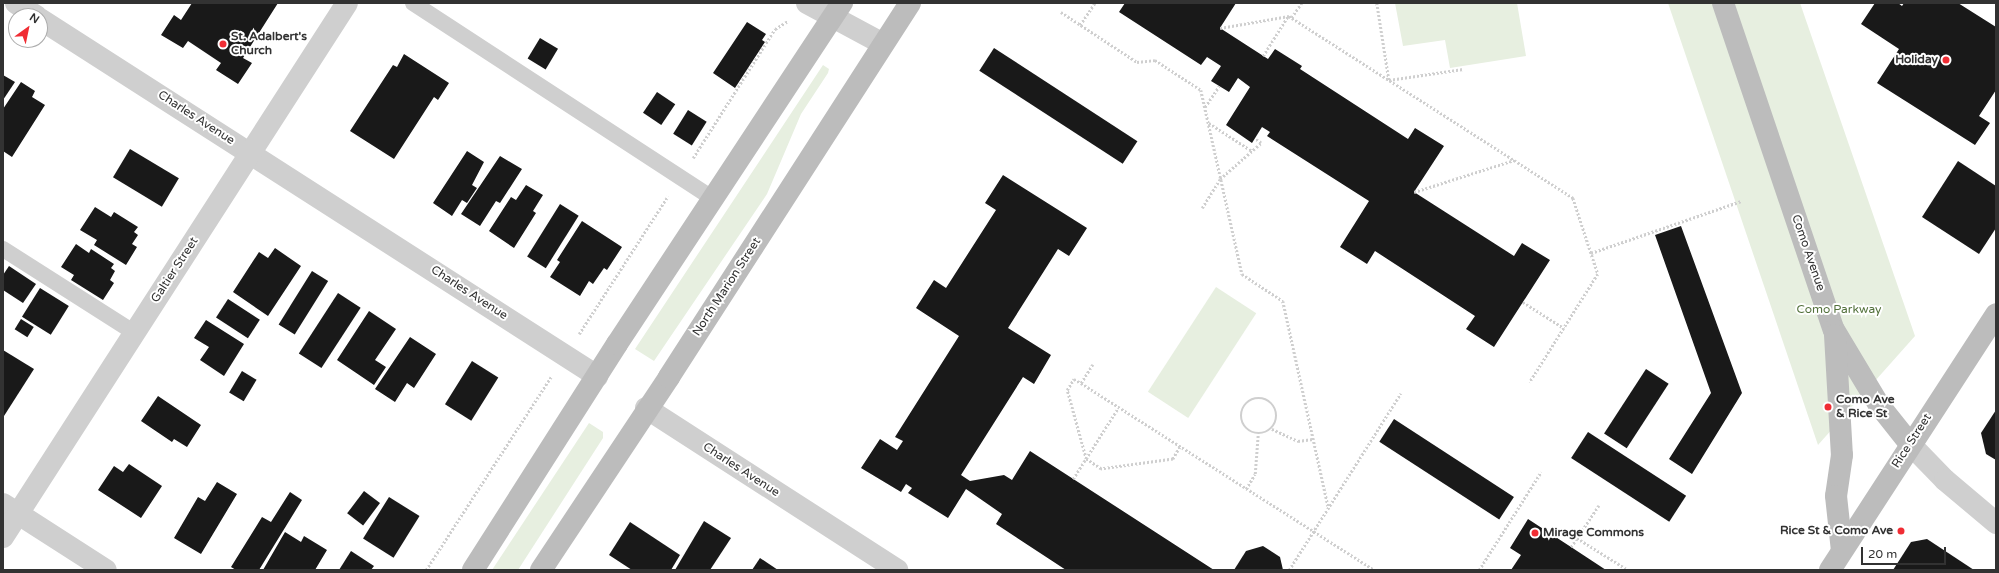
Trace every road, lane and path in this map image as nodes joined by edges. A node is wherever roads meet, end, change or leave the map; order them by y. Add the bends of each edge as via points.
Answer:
1 (347, 3) edge
2 (413, 3) edge
3 (807, 3) edge
4 (910, 3) edge
5 (1095, 3) edge
6 (1302, 3) edge
7 (1377, 3) edge
8 (1723, 3) edge
9 (837, 10) edge
10 (1061, 12) dead end
11 (1288, 16) junction
12 (790, 18) dead end
13 (1292, 18) junction
14 (48, 24) edge
15 (1080, 25) junction
16 (1220, 28) dead end
17 (883, 44) junction
18 (1263, 56) dead end
19 (1463, 69) dead end
20 (1389, 80) junction
21 (1219, 86) dead end
22 (1205, 107) junction
23 (1208, 123) junction
24 (1255, 139) dead end
25 (1252, 151) junction
26 (251, 153) junction
27 (1514, 160) junction
28 (681, 177) junction
29 (1220, 179) junction
30 (1414, 192) dead end
31 (712, 198) junction
32 (1741, 201) dead end
33 (1202, 208) dead end
34 (3, 249) edge
35 (1591, 253) junction
36 (1523, 302) dead end
37 (1996, 314) edge
38 (1564, 328) junction
39 (1834, 330) junction
40 (135, 333) junction
41 (566, 355) junction
42 (1093, 364) dead end
43 (597, 376) junction
44 (1530, 382) dead end
45 (1080, 383) junction
46 (1401, 393) dead end
47 (646, 408) junction
48 (1118, 408) junction
49 (1272, 428) junction
50 (1258, 434) junction
51 (1313, 439) junction
52 (1910, 444) junction
53 (1180, 447) junction
54 (1086, 459) junction
55 (1541, 472) dead end
56 (1073, 479) dead end
57 (1246, 489) junction
58 (1598, 505) dead end
59 (1328, 506) junction
60 (11, 509) edge
61 (1996, 523) edge
62 (1314, 532) junction
63 (3, 537) edge
64 (1578, 538) junction
65 (1571, 547) dead end
66 (1842, 551) junction
67 (106, 570) edge
68 (426, 570) edge
69 (473, 570) edge
70 (541, 570) edge
71 (897, 570) edge
72 (1290, 570) edge
73 (1374, 570) edge
74 (1479, 570) edge
75 (1628, 570) edge
76 (1830, 570) edge

1 - 26 street, Galtier Street
2 - 28 lane
3 - 9 street
4 - 17 main road, North Marion Street
5 - 15 path
6 - 13 path
7 - 20 path
8 - 39 main road, Como Avenue
9 - 17 street
9 - 31 main road
10 - 15 path
11 - 13 path
11 - 16 path
11 - 18 path
12 - 28 path via 787,24 775,29
13 - 20 path
14 - 26 street, Charles Avenue
15 - 22 path via 1137,62 1155,60 1201,90
17 - 47 main road, North Marion Street
19 - 20 path
20 - 27 path
21 - 22 path
22 - 23 path
23 - 25 path
23 - 29 path
24 - 25 path via 1261,143
25 - 29 path
26 - 40 street, Galtier Street
26 - 41 street, Charles Avenue
27 - 30 path
27 - 35 path via 1573,198
28 - 31 lane
28 - 41 path
29 - 33 path
29 - 51 path via 1242,274 1283,301
31 - 43 main road
32 - 35 path
34 - 40 lane
35 - 38 path via 1598,274
36 - 38 path
37 - 52 main road, Rice Street
38 - 44 path
39 - 52 main road, Como Avenue via 1875,399
39 - 66 main road via 1842,455 1836,496
40 - 60 street, Galtier Street
41 - 43 street, Charles Avenue
41 - 68 path
42 - 45 path
43 - 69 main road
45 - 48 path
45 - 54 path via 1074,380 1067,390
46 - 59 path
47 - 70 main road, North Marion Street
47 - 71 street, Charles Avenue
48 - 53 path
48 - 54 path
49 - 50 path
49 - 50 path via 1277,415 1275,407 1266,399 1250,400 1241,411 1241,421 1250,432
49 - 51 path via 1298,440
50 - 57 path via 1255,474
51 - 59 path
52 - 61 street, Como Avenue via 1945,480
52 - 66 main road, Rice Street
53 - 54 path via 1173,459 1101,469
53 - 57 path
54 - 56 path
55 - 74 path
57 - 62 path
58 - 64 path
59 - 62 path
60 - 63 street, Galtier Street
60 - 67 street
62 - 72 path
62 - 73 path
64 - 65 path
64 - 75 path
66 - 76 main road, Rice Street

